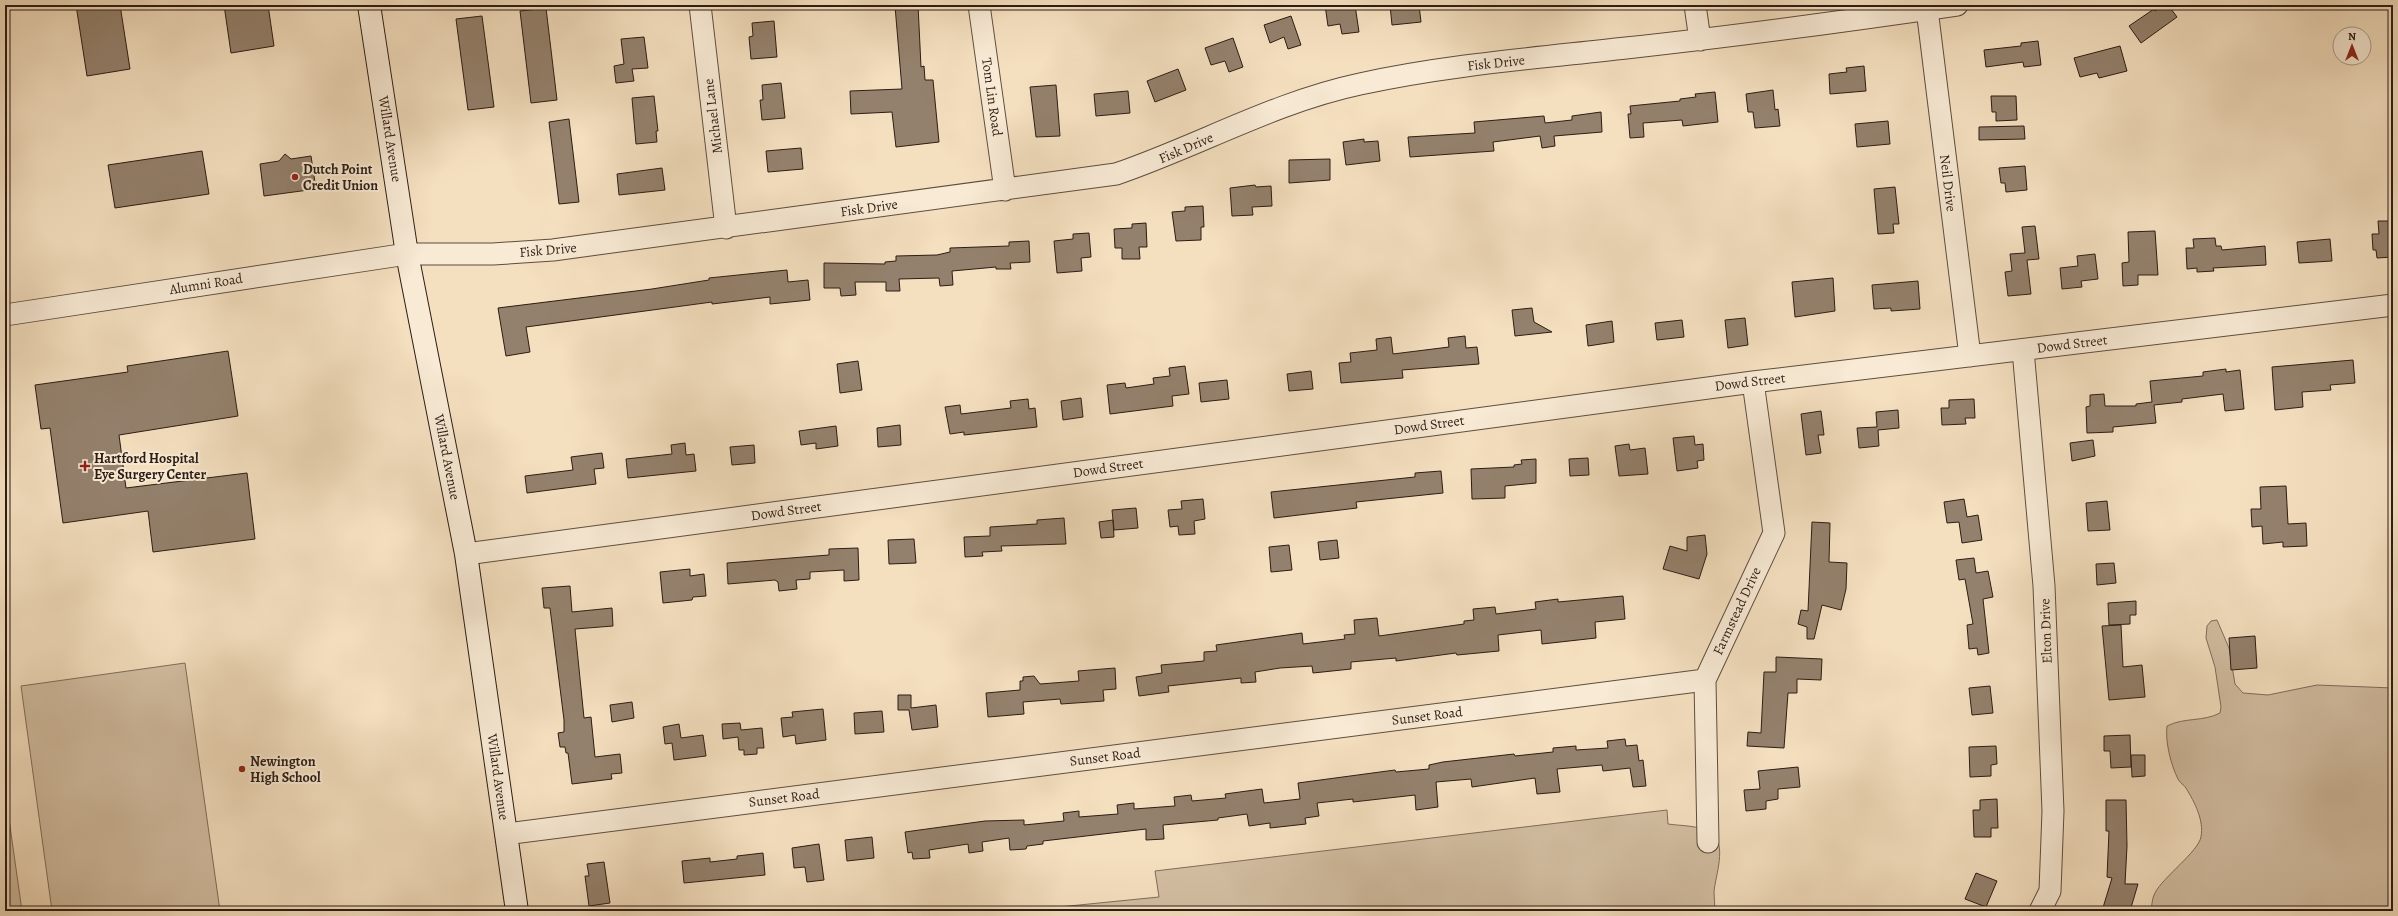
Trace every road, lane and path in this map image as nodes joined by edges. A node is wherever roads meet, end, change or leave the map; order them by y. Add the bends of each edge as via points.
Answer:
1 (369, 5) edge
2 (700, 5) edge
3 (979, 5) edge
4 (1695, 5) edge
5 (1957, 5) edge
6 (1926, 10) junction
7 (1700, 40) junction
8 (1005, 190) junction
9 (726, 228) junction
10 (407, 254) junction
11 (2393, 305) edge
12 (5, 315) edge
13 (2023, 350) junction
14 (1970, 356) junction
15 (1753, 382) junction
16 (466, 554) junction
17 (1705, 680) junction
18 (506, 834) junction
19 (1708, 842) dead end
20 (517, 911) edge
21 (2040, 911) edge

1 - 10 main road, Willard Avenue
2 - 9 street, Michael Lane
3 - 8 street, Tom Lin Road
4 - 7 street
5 - 6 street, Fisk Drive
6 - 7 street, Fisk Drive
6 - 14 street, Neil Drive
7 - 8 street, Fisk Drive via 1428,71 1359,84 1299,99 1158,160 1116,174
8 - 9 street, Fisk Drive
9 - 10 street, Fisk Drive via 553,250 493,254
10 - 12 street, Alumni Road
10 - 16 main road, Willard Avenue
11 - 13 street, Dowd Street
13 - 14 street, Dowd Street
13 - 21 street, Elton Drive via 2044,586 2053,811 2050,891
14 - 15 street, Dowd Street
15 - 16 street, Dowd Street
15 - 17 street, Farmstead Drive via 1774,533
16 - 18 main road, Willard Avenue
17 - 18 street, Sunset Road
17 - 19 street, Farmstead Drive
18 - 20 main road, Willard Avenue

